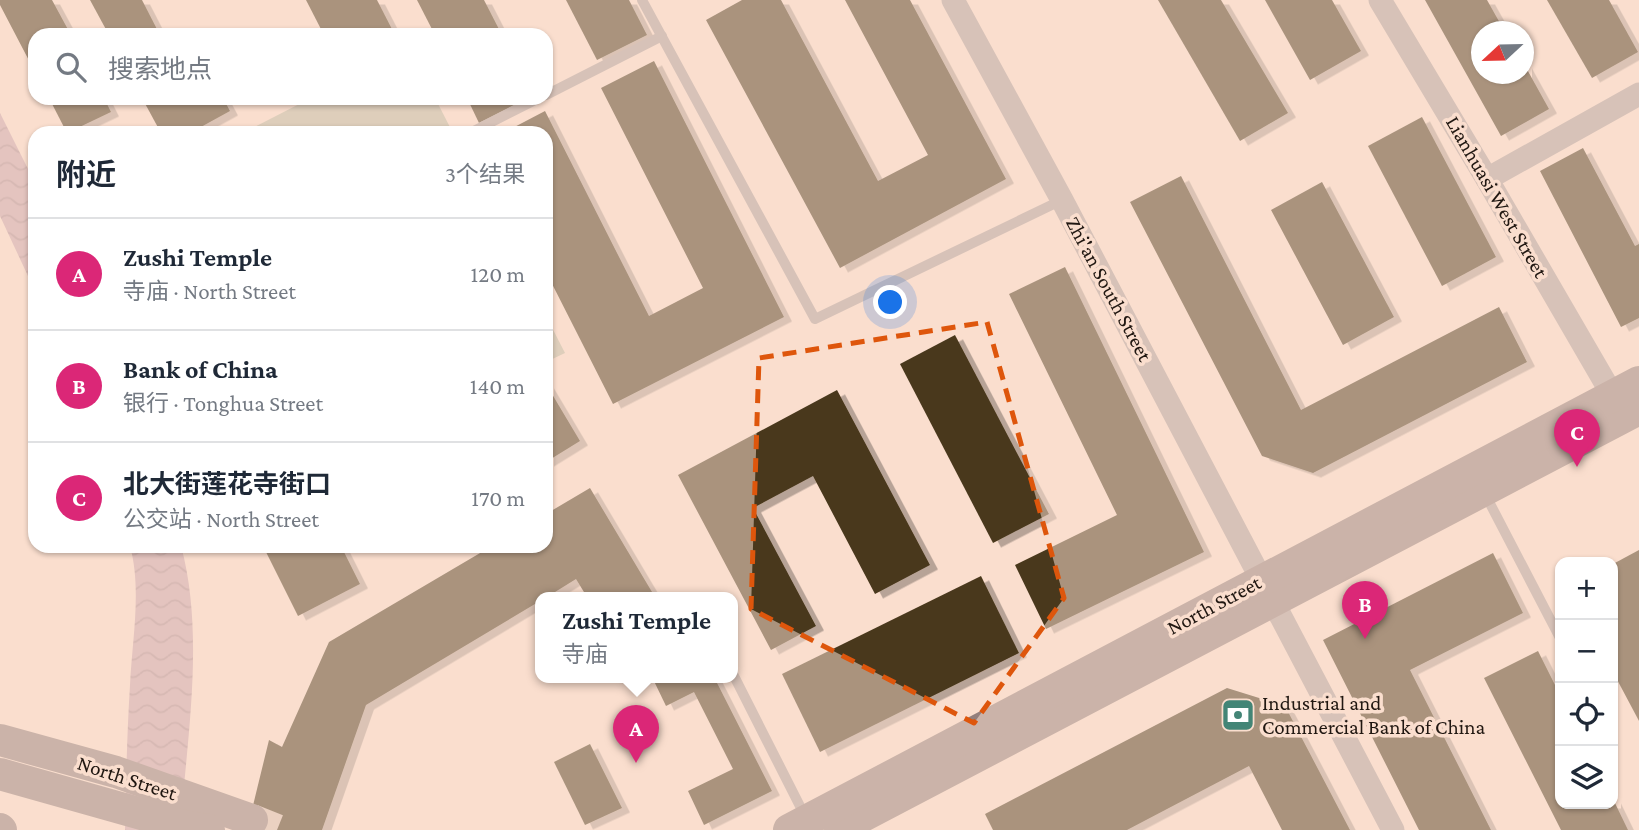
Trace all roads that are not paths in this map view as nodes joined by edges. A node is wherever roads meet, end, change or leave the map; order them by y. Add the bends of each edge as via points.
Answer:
1 (642, 0) edge
2 (953, 0) edge
3 (1380, 0) edge
4 (662, 36) junction
5 (553, 91) edge
6 (1639, 94) edge
7 (525, 105) edge
8 (484, 126) edge
9 (1488, 179) junction
10 (1062, 200) junction
11 (1630, 396) edge
12 (1478, 480) junction
13 (1267, 590) junction
14 (1555, 628) edge
15 (738, 683) edge
16 (0, 740) edge
17 (0, 774) edge
18 (194, 818) edge
19 (252, 820) tunnel mouth
20 (811, 827) edge
21 (1393, 830) edge

1 - 4 lane
2 - 10 street, Zhi'an South Street
3 - 9 street, Lianhuasi West Street
4 - 5 lane
4 - 10 lane via 815,318
6 - 9 street
7 - 8 lane
9 - 11 street, Lianhuasi West Street
10 - 13 street, Zhi'an South Street
11 - 12 street, North Street
12 - 13 street, North Street
12 - 14 lane
13 - 20 street, North Street
13 - 21 street, Zhi'an South Street
15 - 20 lane
16 - 18 street, North Street via 116,772
17 - 18 street, North Street via 118,805
18 - 19 street, North Street

